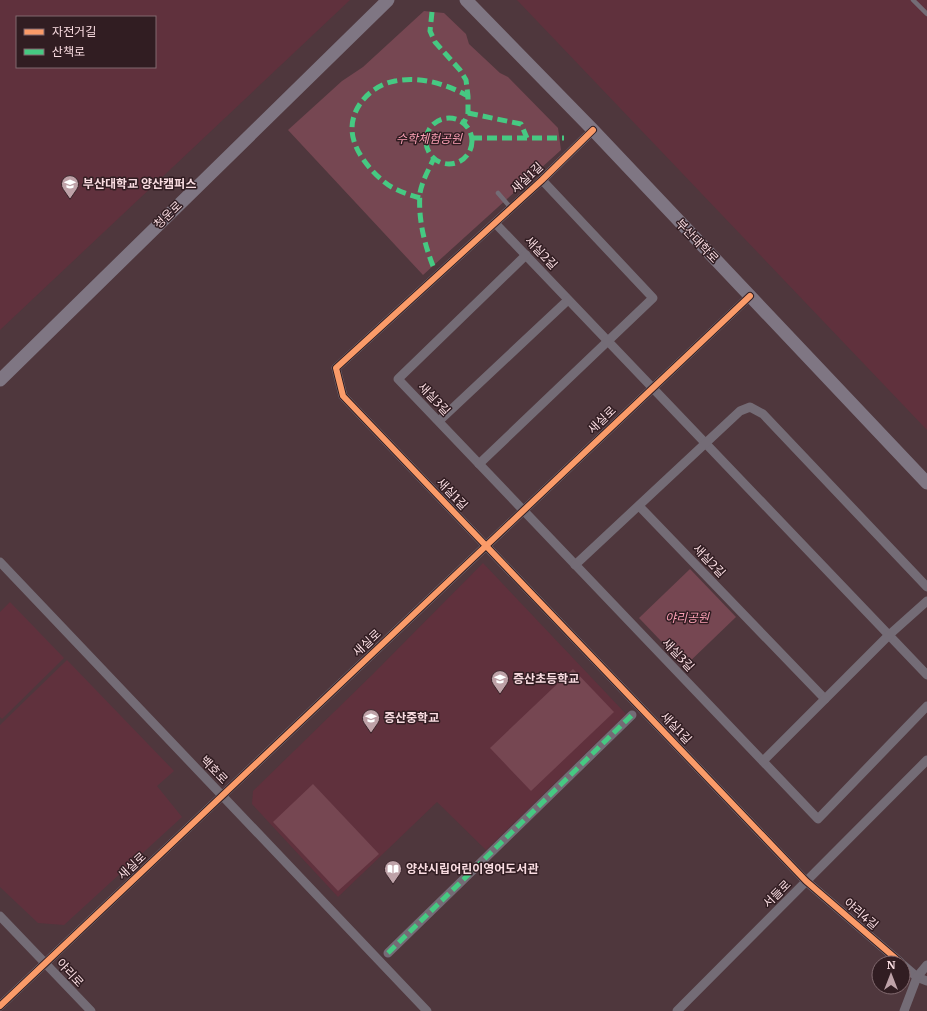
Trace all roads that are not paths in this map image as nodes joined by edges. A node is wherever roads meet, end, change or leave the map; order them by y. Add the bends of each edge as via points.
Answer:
1 (388, 0) edge
2 (466, 0) edge
3 (913, 0) edge
4 (927, 14) edge
5 (592, 130) junction
6 (542, 180) junction
7 (498, 193) dead end
8 (511, 208) junction
9 (495, 223) junction
10 (526, 255) junction
11 (750, 296) junction
12 (568, 300) junction
13 (608, 341) junction
14 (0, 380) edge
15 (652, 388) junction
16 (439, 421) junction
17 (705, 442) junction
18 (479, 464) junction
19 (927, 483) edge
20 (639, 506) junction
21 (523, 511) junction
22 (486, 546) junction
23 (0, 562) edge
24 (575, 565) junction
25 (927, 587) edge
26 (927, 601) edge
27 (889, 635) junction
28 (927, 676) edge
29 (825, 700) junction
30 (927, 706) edge
31 (632, 715) dead end
32 (927, 760) edge
33 (763, 761) junction
34 (222, 796) junction
35 (806, 881) junction
36 (0, 916) edge
37 (388, 953) dead end
38 (892, 955) edge
39 (46, 963) junction
40 (927, 965) edge
41 (911, 972) edge
42 (917, 977) junction
43 (927, 981) edge
44 (0, 1006) edge
45 (91, 1011) edge
46 (427, 1011) edge
47 (677, 1011) edge
48 (904, 1011) edge

1 - 14 street, 청운로
2 - 5 street, 부산대학로
3 - 4 lane
5 - 6 street, 새실1길
5 - 11 street, 부산대학로
6 - 8 street, 새실1길
6 - 13 street, 새실1길 via 653,298
7 - 8 lane
8 - 9 street, 새실1길
9 - 10 street, 새실2길
9 - 22 street, 새실1길 via 336,368 343,396
10 - 12 street, 새실2길
10 - 16 street, 새실3길 via 398,379
11 - 15 street, 새실로
11 - 19 street, 부산대학로
12 - 13 street, 새실2길
12 - 16 street
13 - 15 street, 새실2길
13 - 18 street
15 - 17 street, 새실2길
15 - 21 street, 새실로
16 - 18 street, 새실3길
17 - 20 street
17 - 25 street via 740,410 750,407 762,414
17 - 27 street, 새실2길
18 - 21 street, 새실3길
20 - 24 street
20 - 29 street, 새실2길
21 - 22 street, 새실로
21 - 24 street, 새실3길
22 - 34 street, 새실로
22 - 35 street, 새실1길
23 - 34 street, 백호로
24 - 33 street, 새실3길
26 - 27 street
27 - 28 street, 새실2길
27 - 29 street
29 - 33 street
30 - 33 street, 새실3길 via 818,819
31 - 37 street
32 - 35 street, 서들로
34 - 39 street, 새실로
34 - 46 street, 백호로
35 - 38 street, 야리4길
35 - 47 street, 서들로
36 - 39 street, 야리로
39 - 44 street, 새실로
39 - 45 street, 야리로
40 - 42 street
41 - 42 street
42 - 43 street
42 - 48 street

